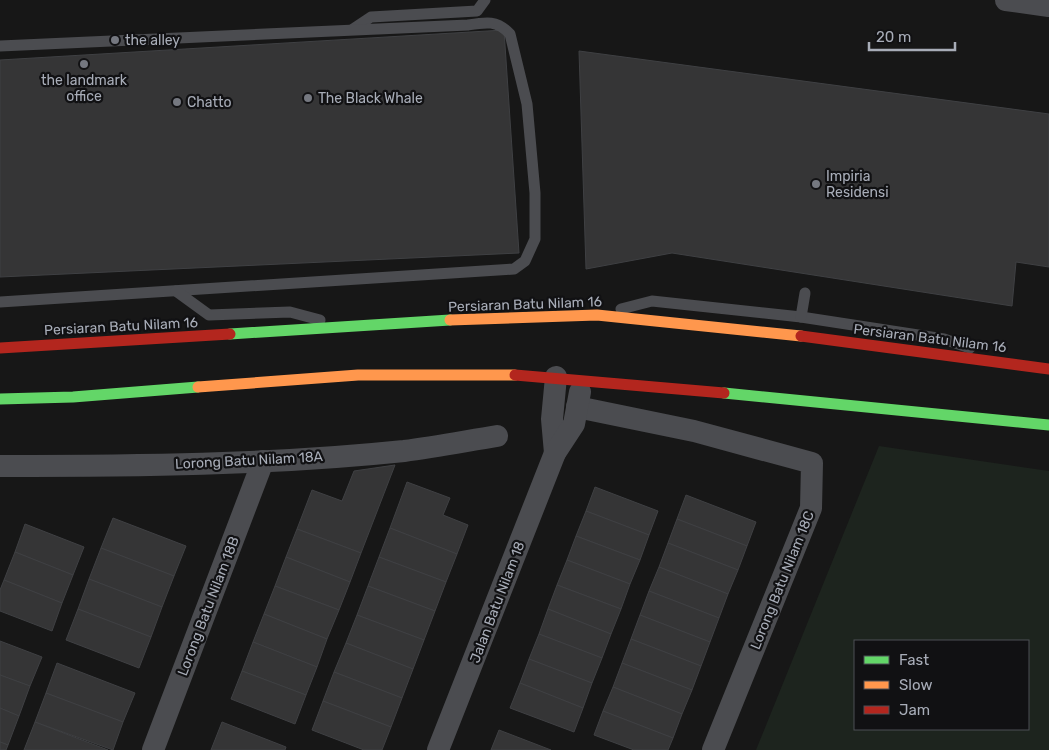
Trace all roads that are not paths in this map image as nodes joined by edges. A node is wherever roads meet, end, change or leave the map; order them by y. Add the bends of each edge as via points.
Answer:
1 (485, 0) edge
2 (1006, 0) edge
3 (1049, 6) edge
4 (352, 30) junction
5 (0, 46) edge
6 (176, 291) junction
7 (805, 293) dead end
8 (0, 302) edge
9 (598, 314) junction
10 (801, 317) junction
11 (345, 328) junction
12 (0, 348) edge
13 (1013, 364) junction
14 (1049, 369) edge
15 (556, 377) junction
16 (583, 379) junction
17 (0, 399) edge
18 (577, 407) junction
19 (1049, 425) edge
20 (498, 436) dead end
21 (555, 453) junction
22 (263, 461) junction
23 (0, 466) edge
24 (153, 750) edge
25 (438, 750) edge
26 (714, 750) edge

1 - 4 lane via 477,11 371,17
2 - 3 street
4 - 5 lane
4 - 6 lane via 468,25 491,21 510,34 527,104 535,193 535,239 525,261 514,269
6 - 8 lane
6 - 11 lane via 209,315 290,312
7 - 10 lane
9 - 10 lane via 652,301
9 - 11 street, Persiaran Batu Nilam 16
9 - 13 street, Persiaran Batu Nilam 16
10 - 13 lane via 944,338
11 - 12 street, Persiaran Batu Nilam 16
13 - 14 street, Persiaran Batu Nilam 16
15 - 16 street
15 - 17 street via 489,372 358,376 73,397
15 - 21 street, Jalan Batu Nilam 18 via 552,419
16 - 18 street, Jalan Batu Nilam 18
16 - 19 street
18 - 21 street, Jalan Batu Nilam 18 via 574,424
18 - 26 street, Lorong Batu Nilam 18C via 694,430 812,463 811,508
20 - 22 street, Lorong Batu Nilam 18A via 405,450
21 - 25 street, Jalan Batu Nilam 18
22 - 23 street, Lorong Batu Nilam 18A
22 - 24 street, Lorong Batu Nilam 18B

